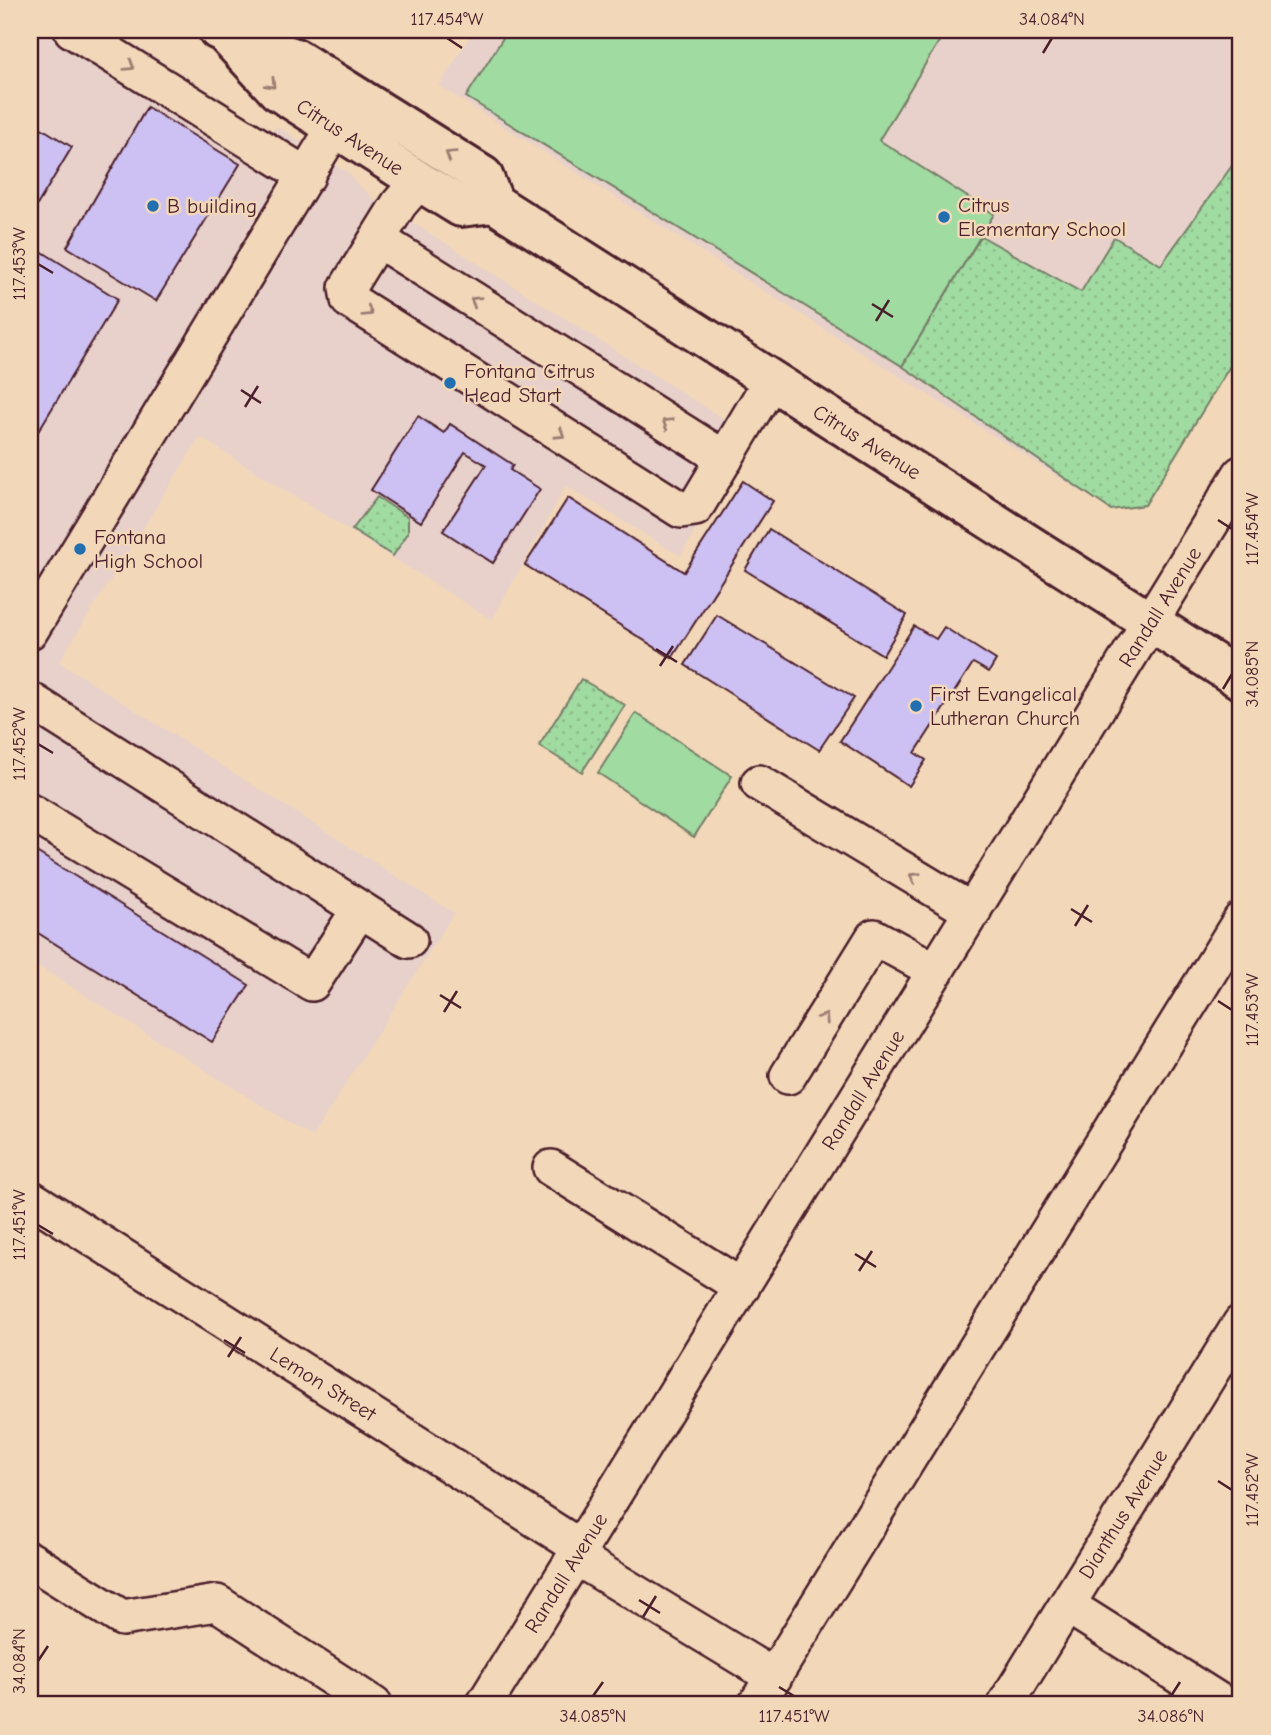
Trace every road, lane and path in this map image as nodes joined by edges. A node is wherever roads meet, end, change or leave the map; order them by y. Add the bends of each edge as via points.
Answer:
1 (72, 30) edge
2 (224, 31) edge
3 (335, 127) junction
4 (307, 176) junction
5 (419, 181) junction
6 (494, 203) junction
7 (377, 239) junction
8 (771, 381) junction
9 (725, 459) junction
10 (1241, 474) edge
11 (1150, 623) junction
12 (30, 631) edge
13 (1241, 680) edge
14 (30, 700) edge
15 (759, 783) dead end
16 (30, 812) edge
17 (360, 909) junction
18 (973, 912) junction
19 (1241, 920) edge
20 (409, 940) dead end
21 (936, 971) junction
22 (788, 1076) dead end
23 (551, 1168) dead end
24 (30, 1198) edge
25 (742, 1287) junction
26 (1241, 1323) edge
27 (578, 1552) junction
28 (30, 1560) edge
29 (1067, 1605) junction
30 (765, 1691) edge
31 (374, 1705) edge
32 (484, 1705) edge
33 (1005, 1705) edge
34 (1225, 1705) edge

1 -> 4 street
2 -> 3 main road, Citrus Avenue via 278,91
6 -> 2 main road, Citrus Avenue via 483,176 295,58
3 - 4 street
3 - 5 main road, Citrus Avenue
4 - 12 street
5 - 6 main road, Citrus Avenue via 461,207
5 - 7 street
6 - 8 main road, Citrus Avenue
9 -> 7 street
7 -> 9 street via 346,288 349,300 569,440 681,510 695,508
8 - 9 street
8 - 11 main road, Citrus Avenue
10 - 11 street, Randall Avenue
11 - 13 main road, Citrus Avenue
11 - 18 street, Randall Avenue
14 - 17 street
18 -> 15 street
16 - 17 street via 312,983
17 - 20 street
18 - 21 street, Randall Avenue
19 - 30 street
22 -> 21 street via 874,937
21 - 25 street, Randall Avenue
23 - 25 street
24 - 27 street, Lemon Street
25 - 27 street, Randall Avenue
26 - 29 street, Dianthus Avenue
27 - 30 street, Lemon Street
27 - 32 street, Randall Avenue
28 - 31 street via 122,1618 217,1603
29 - 33 street, Dianthus Avenue
29 - 34 street

